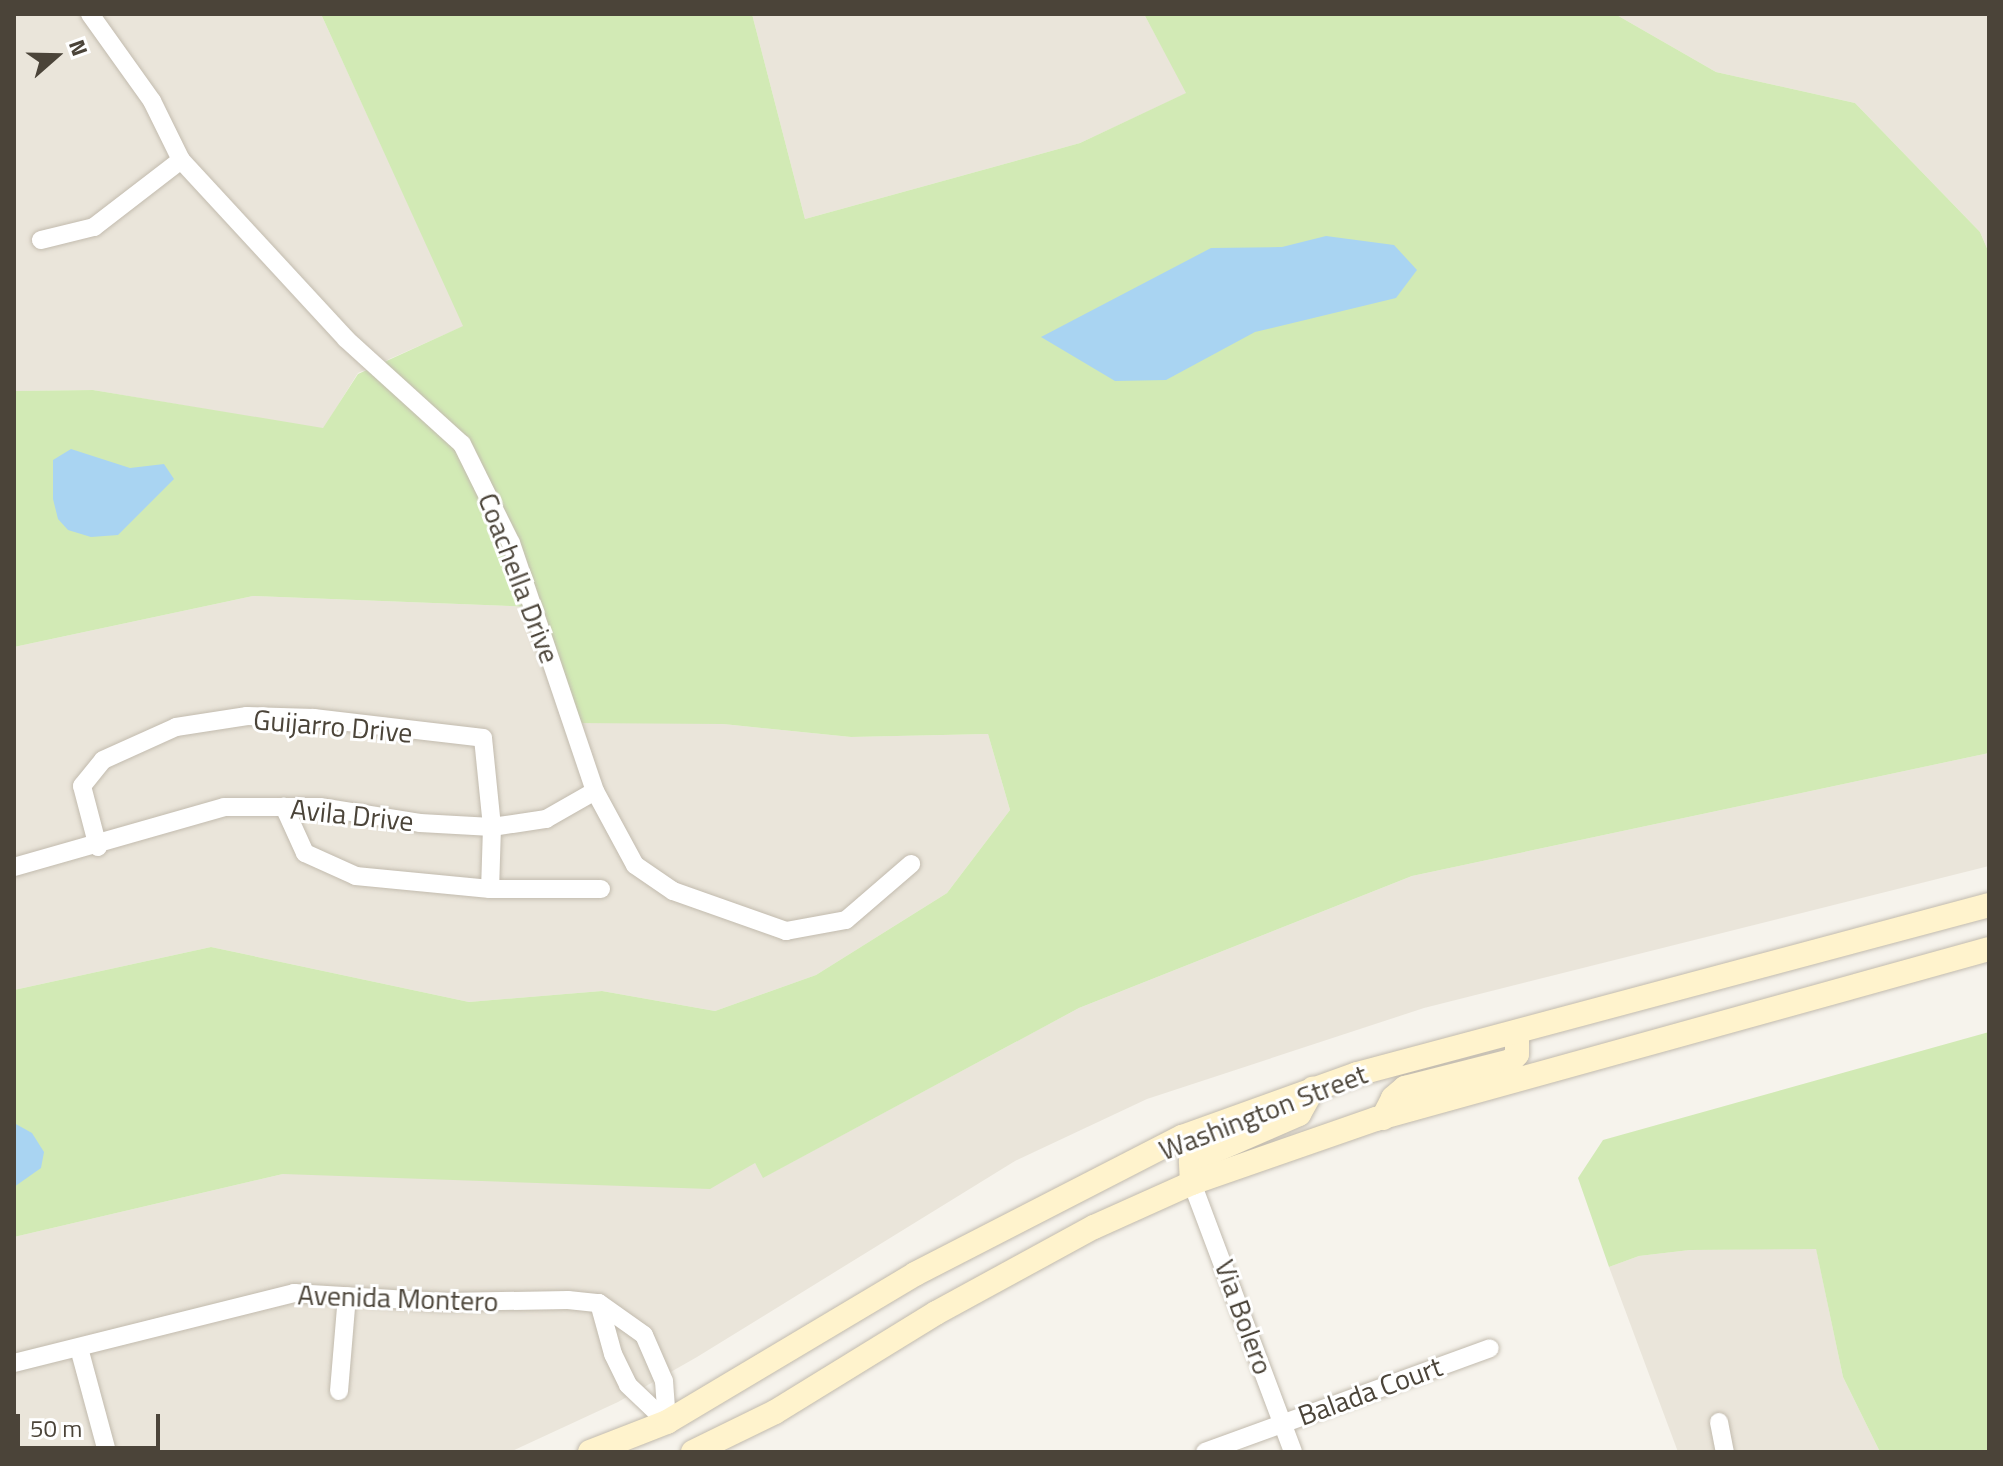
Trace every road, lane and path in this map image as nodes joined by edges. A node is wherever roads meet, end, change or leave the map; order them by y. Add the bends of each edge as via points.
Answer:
1 (90, 14) edge
2 (181, 160) junction
3 (41, 240) dead end
4 (595, 791) junction
5 (284, 807) junction
6 (492, 827) junction
7 (98, 847) junction
8 (911, 864) dead end
9 (14, 867) edge
10 (490, 889) junction
11 (601, 889) dead end
12 (1989, 905) edge
13 (1989, 949) edge
14 (1517, 1033) junction
15 (1313, 1089) junction
16 (1383, 1118) junction
17 (1192, 1183) junction
18 (347, 1296) junction
19 (599, 1303) junction
20 (79, 1348) junction
21 (1490, 1348) dead end
22 (14, 1363) edge
23 (339, 1391) dead end
24 (667, 1422) junction
25 (1719, 1422) dead end
26 (1283, 1423) junction
27 (107, 1452) edge
28 (590, 1452) edge
29 (693, 1452) edge
30 (1205, 1452) edge
31 (1293, 1452) edge
32 (1725, 1452) edge

1 - 2 street, Coachella Drive via 152,101
2 - 3 street via 94,227
2 - 4 street, Coachella Drive via 346,339 462,444 511,543
4 - 6 street, Avila Drive via 546,819
4 - 8 street, Coachella Drive via 635,865 673,891 786,931 846,920
5 - 6 street, Avila Drive
5 - 7 street, Avila Drive via 224,807
5 - 10 street via 305,853 356,876
6 - 7 street, Guijarro Drive via 483,738 314,718 247,716 176,727 103,760 82,786
6 - 10 street
7 - 9 street, Avila Drive
10 - 11 street
12 - 14 main road, Washington Street
13 - 16 main road, Washington Street
14 - 15 main road, Washington Street
14 - 16 main road via 1517,1054 1511,1061 1405,1088
15 - 17 main road via 1299,1114 1191,1161
15 - 24 main road, Washington Street via 1182,1137 929,1267
16 - 17 main road, Washington Street
17 - 26 street, Via Bolero
17 - 29 main road, Washington Street via 1094,1227 936,1313 775,1412
18 - 19 street, Avenida Montero
18 - 20 street, Avenida Montero via 294,1293 245,1301
18 - 23 street
19 - 24 street via 628,1385
19 - 24 street via 644,1335 664,1381
20 - 22 street, Avenida Montero
20 - 27 street
21 - 26 street, Balada Court
24 - 28 main road, Washington Street
25 - 32 street
26 - 30 street, Balada Court
26 - 31 street, Via Bolero

